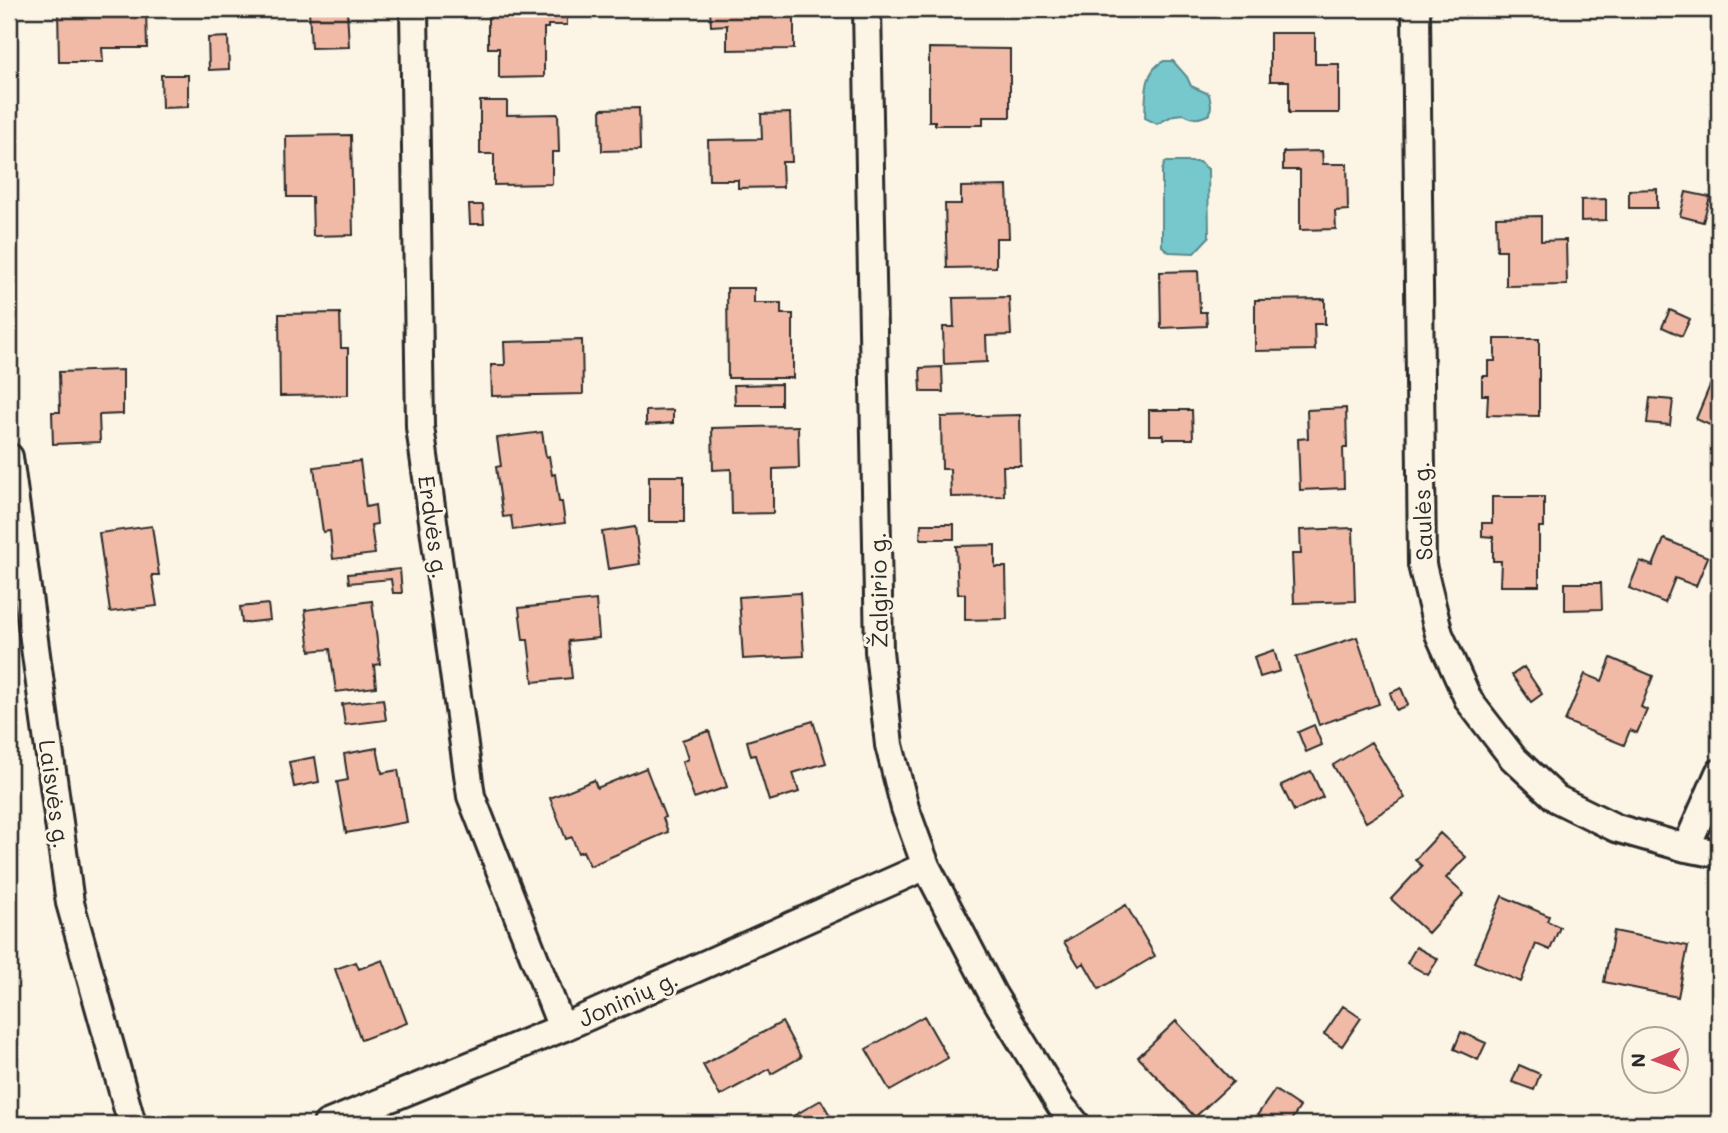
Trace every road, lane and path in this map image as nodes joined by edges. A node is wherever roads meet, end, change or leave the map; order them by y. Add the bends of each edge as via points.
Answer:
1 (414, 9) edge
2 (867, 9) edge
3 (1416, 9) edge
4 (9, 457) edge
5 (1719, 774) edge
6 (1686, 848) junction
7 (1719, 853) edge
8 (926, 866) junction
9 (562, 1028) junction
10 (132, 1124) edge
11 (327, 1124) edge
12 (1076, 1124) edge

1 - 9 street, Erdvės g. via 420,427 471,796
2 - 8 street, Žalgirio g. via 879,651 889,745
3 - 6 street, Saulės g. via 1422,565 1439,634 1469,701 1513,758 1557,799 1616,828
4 - 10 street, Laisvės g. via 70,903
5 - 6 street
6 - 7 street, Saulės g.
8 - 9 street, Joninių g.
8 - 12 street, Žalgirio g. via 992,993
9 - 11 street, Joninių g.

